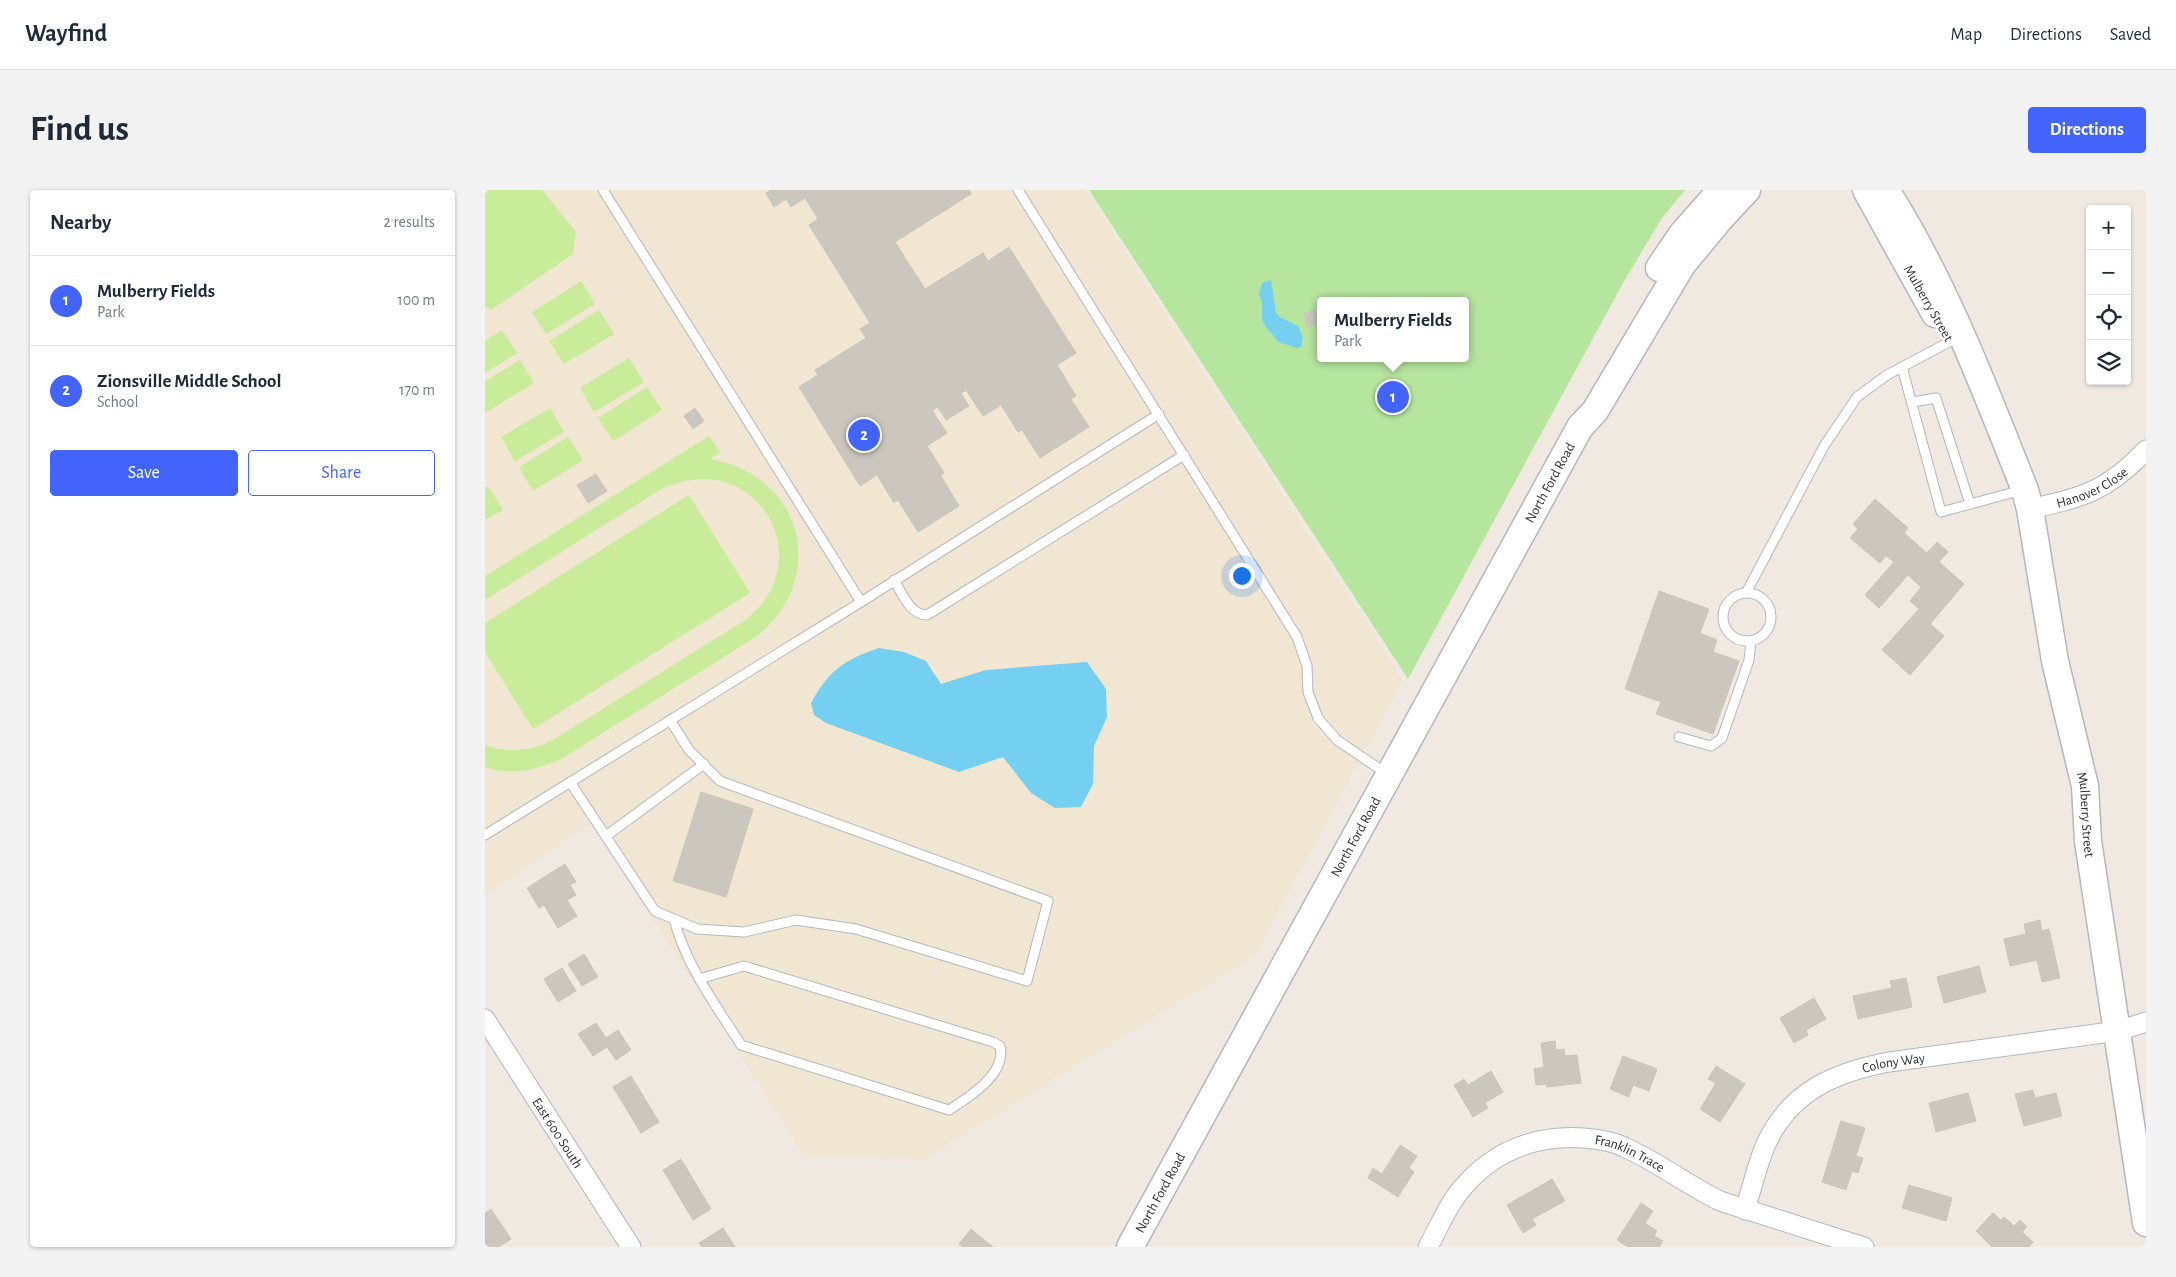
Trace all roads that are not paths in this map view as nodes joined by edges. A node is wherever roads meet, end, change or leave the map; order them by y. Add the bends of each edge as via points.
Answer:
1 (603, 190) edge
2 (1018, 190) edge
3 (1721, 190) edge
4 (1747, 190) edge
5 (1866, 190) edge
6 (1886, 190) edge
7 (1951, 341) junction
8 (1903, 367) junction
9 (1913, 402) junction
10 (1159, 414) junction
11 (1995, 415) junction
12 (1580, 427) junction
13 (2146, 450) edge
14 (1184, 454) junction
15 (2027, 499) junction
16 (1970, 504) junction
17 (894, 580) junction
18 (1746, 593) junction
19 (861, 602) junction
20 (1751, 641) junction
21 (670, 720) junction
22 (1679, 737) dead end
23 (704, 764) junction
24 (1390, 776) junction
25 (570, 782) junction
26 (485, 835) edge
27 (606, 836) junction
28 (674, 919) junction
29 (699, 979) junction
30 (485, 1019) edge
31 (2146, 1022) edge
32 (2118, 1031) junction
33 (1745, 1210) junction
34 (2146, 1223) edge
35 (631, 1247) edge
36 (1130, 1247) edge
37 (1428, 1247) edge
38 (1864, 1247) edge

1 - 19 lane
2 - 10 lane
3 - 12 main road, North Ford Road via 1682,234 1648,285 1585,405
4 - 12 main road, North Ford Road via 1682,265 1595,411
5 - 7 main road, Mulberry Street
6 - 11 main road, Mulberry Street via 1930,267
7 - 8 lane
7 - 11 main road, Mulberry Street
8 - 9 lane
8 - 18 lane via 1857,397 1824,446
9 - 16 lane via 1936,398
9 - 16 lane via 1941,512
10 - 14 lane
10 - 17 lane
11 - 15 main road, Mulberry Street
12 - 24 main road, North Ford Road
13 - 15 street, Hanover Close via 2128,469 2103,487 2071,500
14 - 17 lane via 927,615 914,612
14 - 24 lane via 1297,637 1307,666 1308,692 1317,718 1337,740
15 - 16 lane
15 - 32 main road, Mulberry Street via 2055,661 2085,786 2088,841
17 - 19 lane
18 - 20 lane via 1761,597 1770,610 1769,626 1759,638
18 - 20 lane via 1738,594 1726,604 1723,619 1729,633 1743,641
19 - 21 lane
20 - 22 lane via 1749,660 1722,738 1711,746
21 - 23 lane via 689,750
21 - 25 lane
23 - 27 lane
23 - 28 lane via 720,781 1048,901 1027,981 856,930 795,920 744,932 697,929
24 - 36 main road, North Ford Road
25 - 26 lane
25 - 27 lane
27 - 28 lane via 655,911
28 - 29 lane via 679,941
29 - 29 lane via 741,1045 949,1110 974,1093 994,1071 1002,1055 1000,1046 993,1042 744,966
30 - 35 street, East 600 South
31 - 32 street, Colony Way
32 - 33 street, Colony Way via 1889,1062 1835,1076 1812,1088 1796,1102 1772,1132
32 - 34 main road, Mulberry Street
33 - 37 street, Franklin Trace via 1700,1191 1623,1146 1603,1140 1550,1138 1532,1141 1498,1157 1464,1185
33 - 38 street, Franklin Trace

